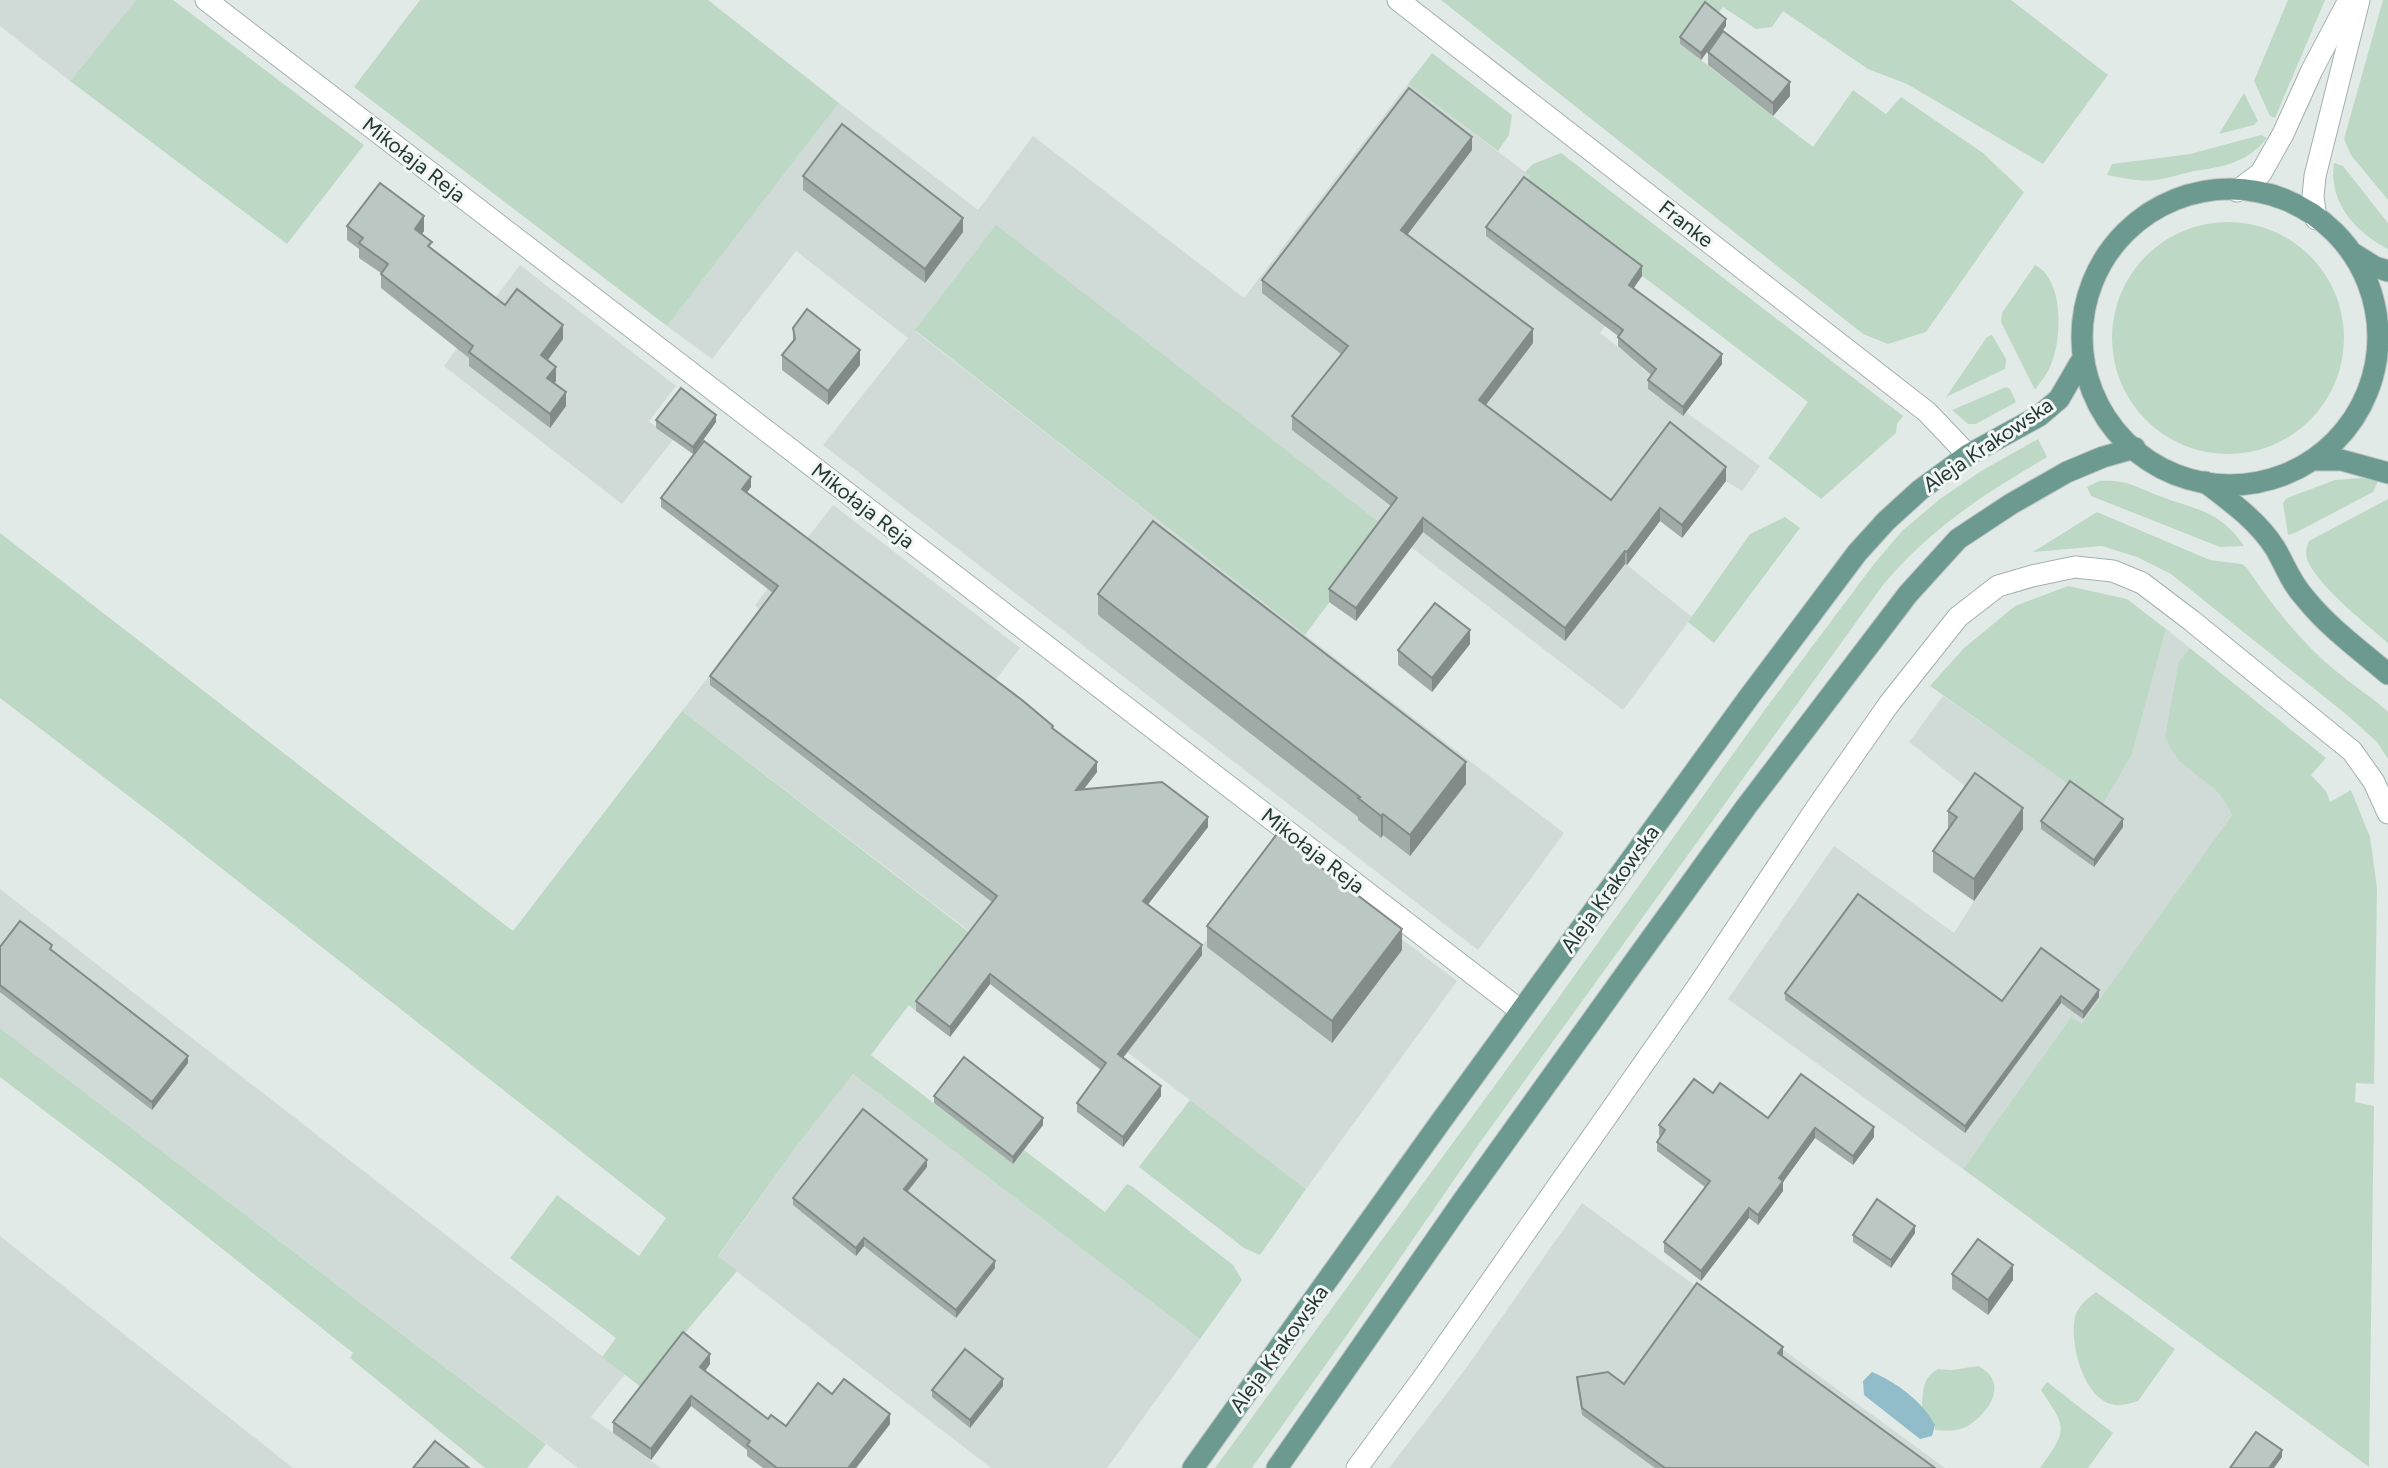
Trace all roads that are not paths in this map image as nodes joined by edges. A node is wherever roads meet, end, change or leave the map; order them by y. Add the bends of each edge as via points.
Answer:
1 (206, 0) edge
2 (1398, 0) edge
3 (2349, 0) edge
4 (2359, 0) edge
5 (2237, 191) junction
6 (2316, 219) junction
7 (2352, 253) junction
8 (2388, 271) edge
9 (2383, 361) edge
10 (2080, 363) junction
11 (2135, 448) junction
12 (1968, 455) junction
13 (2318, 460) junction
14 (2388, 473) edge
15 (2203, 481) junction
16 (2388, 674) edge
17 (2388, 813) edge
18 (1521, 1011) junction
19 (1193, 1468) edge
20 (1277, 1468) edge
21 (1357, 1468) edge

1 - 18 street, Mikołaja Reja
2 - 12 street, Franke via 1927,412
3 - 5 street via 2261,173
4 - 6 street via 2315,176
5 - 6 main road via 2270,197
5 - 10 main road via 2211,190 2154,209 2106,253 2083,313
6 - 7 main road
7 - 8 main road
7 - 9 main road via 2375,307
9 - 13 main road via 2357,418
10 - 11 main road via 2099,408
10 - 12 main road, Aleja Krakowska via 2059,399 2039,416
11 - 15 main road
11 - 20 main road via 2067,472 2011,504 1958,539 1908,594 1746,807
12 - 18 main road, Aleja Krakowska via 1920,490 1857,554
13 - 14 main road via 2341,460
13 - 15 main road via 2268,482
15 - 16 main road via 2254,523 2307,602
17 - 21 street via 2352,751 2141,583 2113,571 2074,567 1998,586 1958,617 1889,704 1696,989
18 - 19 main road, Aleja Krakowska

